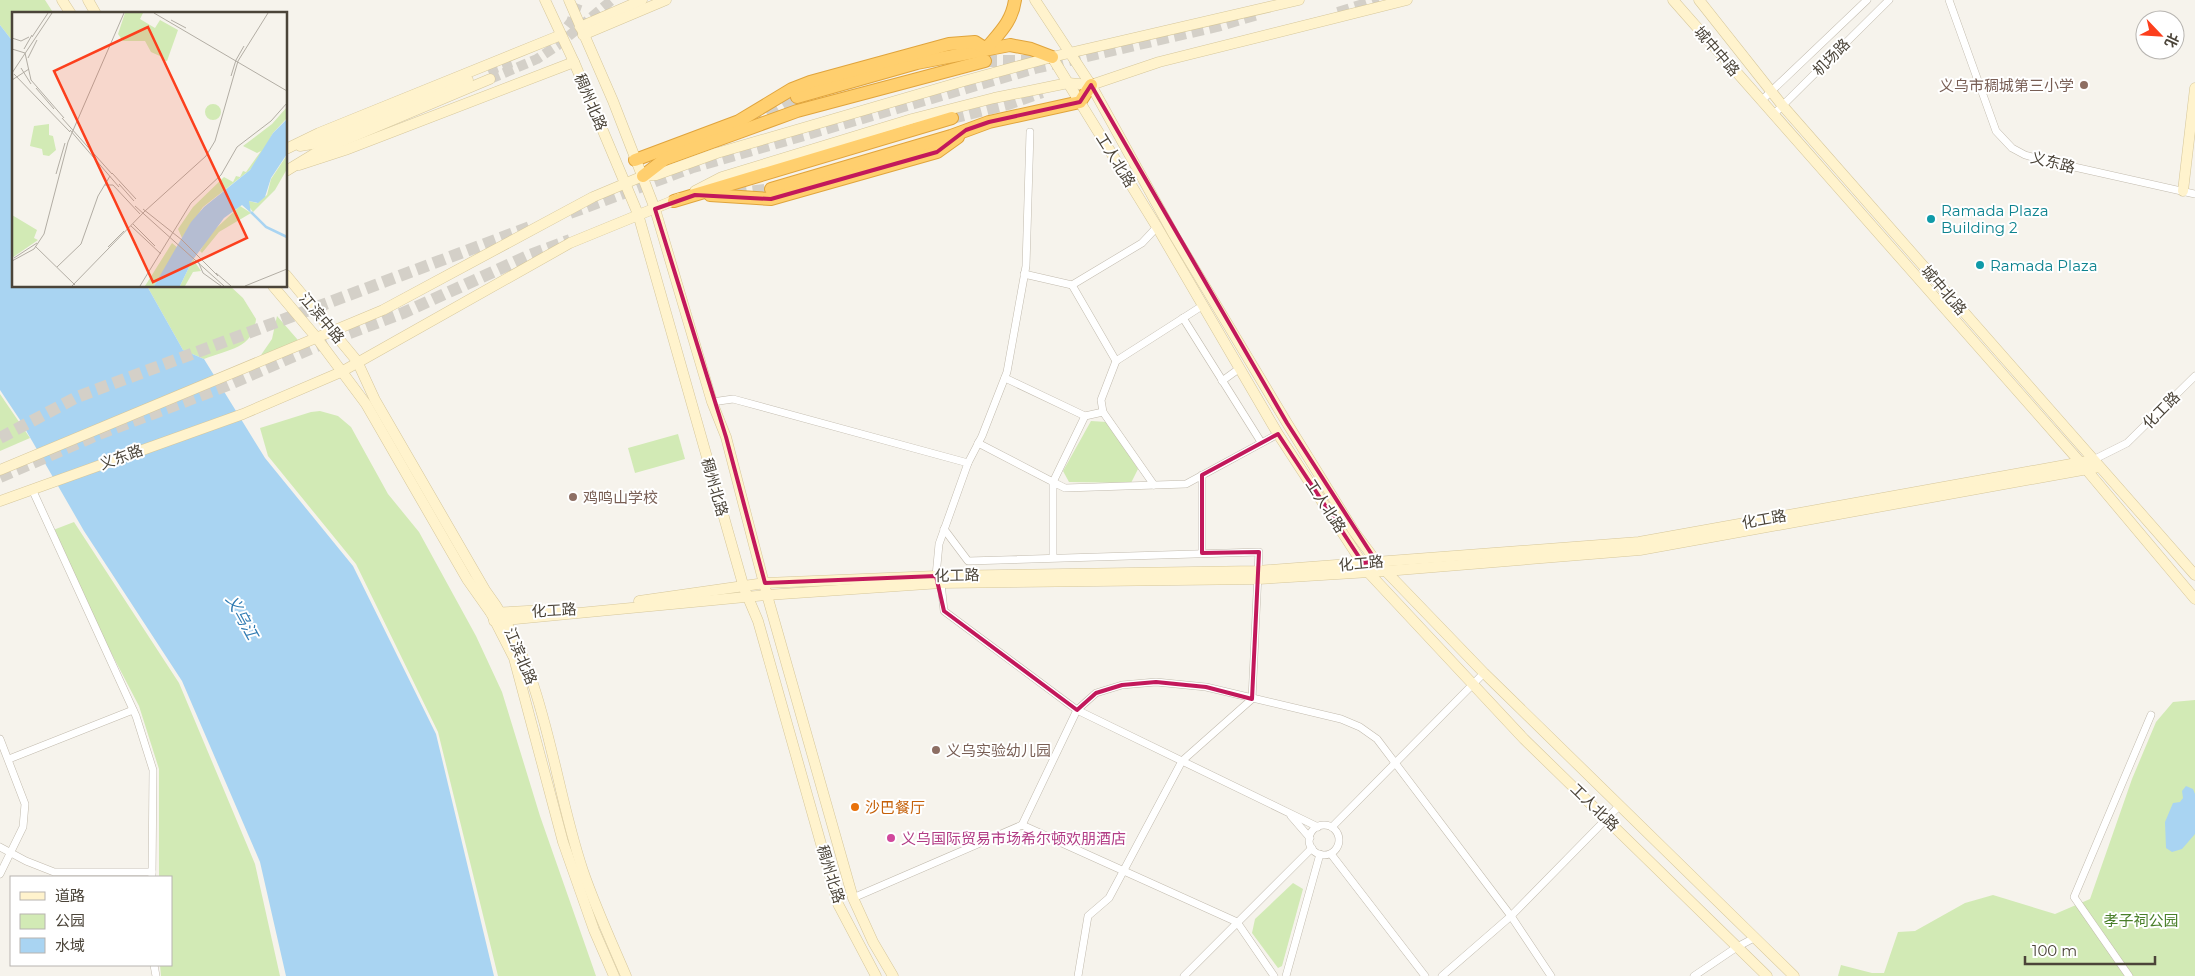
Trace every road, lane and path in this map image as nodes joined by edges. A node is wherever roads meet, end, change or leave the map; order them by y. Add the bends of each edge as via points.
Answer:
1 (62, 0) edge
2 (88, 0) edge
3 (545, 0) edge
4 (569, 0) edge
5 (642, 0) edge
6 (666, 0) edge
7 (1015, 0) edge
8 (1035, 0) edge
9 (1299, 0) edge
10 (1407, 0) edge
11 (1674, 0) edge
12 (1699, 0) edge
13 (1867, 0) edge
14 (1889, 0) edge
15 (1949, 0) edge
16 (70, 12) edge
17 (95, 12) edge
18 (582, 31) junction
19 (561, 35) junction
20 (1070, 54) junction
21 (986, 55) junction
22 (1052, 57) junction
23 (574, 62) junction
24 (1068, 83) junction
25 (1091, 84) junction
26 (2195, 88) edge
27 (1772, 90) junction
28 (798, 97) tunnel mouth
29 (1761, 101) junction
30 (1080, 102) junction
31 (1782, 105) junction
32 (1773, 115) junction
33 (952, 118) tunnel mouth
34 (966, 130) junction
35 (1030, 132) dead end
36 (289, 148) edge
37 (635, 160) junction
38 (299, 165) junction
39 (288, 170) edge
40 (642, 176) junction
41 (626, 184) junction
42 (771, 189) tunnel mouth
43 (2183, 191) junction
44 (2195, 194) edge
45 (695, 195) junction
46 (674, 201) junction
47 (655, 209) junction
48 (638, 214) junction
49 (1157, 227) junction
50 (1024, 274) junction
51 (288, 277) edge
52 (1072, 284) junction
53 (275, 288) edge
54 (1202, 306) junction
55 (1183, 318) junction
56 (332, 330) junction
57 (316, 337) junction
58 (357, 361) junction
59 (1116, 361) junction
60 (1240, 368) junction
61 (341, 372) junction
62 (2195, 376) edge
63 (1005, 378) junction
64 (1222, 381) junction
65 (712, 402) junction
66 (1103, 412) junction
67 (1085, 416) junction
68 (1278, 434) junction
69 (1261, 442) junction
70 (978, 443) junction
71 (968, 463) junction
72 (2096, 463) junction
73 (2083, 466) junction
74 (0, 470) edge
75 (1202, 475) junction
76 (1053, 482) junction
77 (1154, 485) junction
78 (32, 490) junction
79 (0, 501) edge
80 (944, 529) junction
81 (1202, 554) junction
82 (1053, 557) junction
83 (1376, 561) junction
84 (1365, 568) junction
85 (1386, 571) junction
86 (1258, 575) junction
87 (2195, 575) edge
88 (938, 580) junction
89 (765, 583) junction
90 (747, 592) junction
91 (767, 595) junction
92 (2195, 599) edge
93 (505, 617) junction
94 (492, 618) junction
95 (1484, 673) junction
96 (1473, 685) junction
97 (1252, 699) junction
98 (133, 710) junction
99 (1077, 710) junction
100 (2151, 715) dead end
101 (0, 739) edge
102 (9, 759) junction
103 (1182, 761) junction
104 (1395, 763) junction
105 (1620, 805) junction
106 (1289, 814) junction
107 (1607, 818) junction
108 (1022, 825) junction
109 (1318, 827) junction
110 (1332, 827) junction
111 (1310, 838) junction
112 (0, 847) edge
113 (1312, 848) junction
114 (10, 852) junction
115 (1320, 854) junction
116 (1330, 854) junction
117 (1124, 872) junction
118 (0, 874) edge
119 (152, 875) edge
120 (854, 898) junction
121 (1510, 916) junction
122 (1237, 922) junction
123 (1754, 938) junction
124 (1737, 946) junction
125 (614, 976) edge
126 (626, 976) edge
127 (876, 976) edge
128 (893, 976) edge
129 (1078, 976) edge
130 (1184, 976) edge
131 (1274, 976) edge
132 (1286, 976) edge
133 (1425, 976) edge
134 (1442, 976) edge
135 (1551, 976) edge
136 (1694, 976) edge
137 (1767, 976) edge
138 (1794, 976) edge
139 (2129, 976) edge

1 - 16 main road
2 - 17 main road
3 - 19 main road, 稠州北路
4 - 18 main road, 稠州北路
5 - 18 main road
6 - 18 main road
7 - 21 highway via 1008,24
8 - 20 main road, 工人北路
9 - 20 main road
10 - 25 main road via 1159,62
11 - 29 main road, 城中中路
12 - 27 main road, 城中北路
13 - 27 street, 机场路
14 - 31 street, 机场路
15 - 43 street, 义东路 via 1996,131 2012,148 2043,160
18 - 37 main road, 稠州北路
19 - 23 main road, 稠州北路
19 - 36 main road
20 - 22 main road
20 - 25 main road, 工人北路
21 - 22 highway via 1010,45
21 - 28 highway via 917,63
21 - 37 highway via 975,42 949,44 810,82 792,89 739,121
21 - 40 highway via 797,111 665,159
22 - 24 main road, 工人北路
22 - 40 main road via 717,152 656,175
23 - 38 main road
23 - 41 main road, 稠州北路
24 - 25 main road, 义东路
24 - 30 main road, 工人北路
24 - 46 main road, 义东路 via 903,122 722,177
25 - 30 highway
25 - 83 main road, 工人北路 via 1174,235 1350,525
26 - 43 main road
27 - 29 street, 机场路
27 - 31 main road, 城中北路
29 - 32 main road, 城中北路
30 - 34 highway
30 - 49 main road, 工人北路
31 - 32 street, 机场路
31 - 72 main road, 城中北路
32 - 73 main road, 城中北路
33 - 45 highway
34 - 42 highway
34 - 45 highway via 936,152 771,199
35 - 50 street
36 - 38 main road via 312,144 489,75 319,151
37 - 40 main road, 稠州北路
38 - 39 main road
40 - 41 main road
40 - 47 main road, 稠州北路
41 - 48 main road, 稠州北路
41 - 56 main road via 593,197 383,310
43 - 44 street, 义东路
45 - 46 highway
46 - 47 main road, 义东路
47 - 48 main road, 义东路
47 - 65 main road, 稠州北路
48 - 58 main road, 义东路 via 570,243
48 - 90 main road, 稠州北路
49 - 52 street via 1142,243
49 - 54 main road, 工人北路
50 - 52 street
50 - 63 street
51 - 56 main road, 江滨中路
52 - 59 street
53 - 57 main road, 江滨中路
54 - 55 street
54 - 60 main road, 工人北路
55 - 59 street
55 - 64 street
56 - 57 main road
56 - 58 main road, 江滨中路
57 - 61 main road, 江滨中路
57 - 74 main road
58 - 61 main road, 义东路
58 - 93 main road, 江滨北路 via 375,400 485,590
59 - 66 street via 1101,400
60 - 64 street
60 - 68 main road, 工人北路
61 - 78 main road, 义东路 via 243,414
61 - 94 main road, 江滨北路 via 366,404
62 - 72 street, 化工路 via 2127,443
63 - 67 street
63 - 70 street
64 - 69 street
65 - 71 street via 733,399
65 - 89 main road, 稠州北路 via 726,437
66 - 67 street
66 - 77 street
67 - 76 street
68 - 69 street
68 - 84 main road, 工人北路
69 - 75 street
70 - 71 street
70 - 76 street
71 - 80 street
72 - 73 main road, 化工路
72 - 87 main road, 城中北路
73 - 83 main road, 化工路 via 1639,542
73 - 85 main road, 化工路 via 1640,550
73 - 92 main road, 城中北路
75 - 77 street via 1186,484
75 - 81 street
76 - 77 street via 1065,488
76 - 82 street
78 - 79 main road, 义东路
78 - 98 street
80 - 82 street via 968,562
80 - 88 street via 939,544
81 - 82 street
81 - 86 street via 1259,552
83 - 84 main road, 化工路
83 - 85 main road, 工人北路
84 - 85 main road, 化工路
84 - 86 main road, 化工路
84 - 96 main road, 工人北路
85 - 95 main road, 工人北路
86 - 88 main road, 化工路
86 - 97 street
88 - 89 main road, 化工路
88 - 91 main road, 化工路
88 - 99 street via 944,611
89 - 90 main road, 化工路
89 - 91 main road, 稠州北路
90 - 91 main road, 化工路
90 - 93 main road, 化工路
90 - 127 main road, 稠州北路 via 838,904
91 - 120 main road, 稠州北路
93 - 94 main road, 化工路
93 - 126 main road, 江滨北路 via 540,702 583,870
94 - 125 main road, 江滨北路 via 514,658 563,842
95 - 96 street
95 - 105 main road, 工人北路
96 - 104 street
96 - 107 main road, 工人北路
97 - 99 street via 1206,687 1156,682 1122,684 1096,693
97 - 103 street
97 - 104 street via 1341,719 1360,727 1376,739
98 - 102 street
98 - 119 street via 153,770
99 - 103 street
99 - 108 street
100 - 139 street via 2074,897
101 - 102 street
102 - 114 street via 25,804 23,827
103 - 106 street
103 - 117 street
104 - 110 street
104 - 121 street
105 - 107 street
105 - 123 main road, 工人北路
106 - 109 street
106 - 111 street
107 - 121 street
107 - 124 main road, 工人北路
108 - 117 street
108 - 120 street
109 - 110 street
109 - 111 street
110 - 116 street via 1338,834 1339,843
111 - 113 street
112 - 114 street
113 - 115 street
113 - 122 street
114 - 118 street
114 - 119 street via 54,872
115 - 116 street
115 - 132 street
116 - 133 street
117 - 122 street
117 - 129 street via 1110,898 1088,916
120 - 128 main road, 稠州北路
121 - 134 street
121 - 135 street
122 - 130 street
122 - 131 street
123 - 124 street
123 - 138 main road, 工人北路
124 - 136 street
124 - 137 main road, 工人北路

